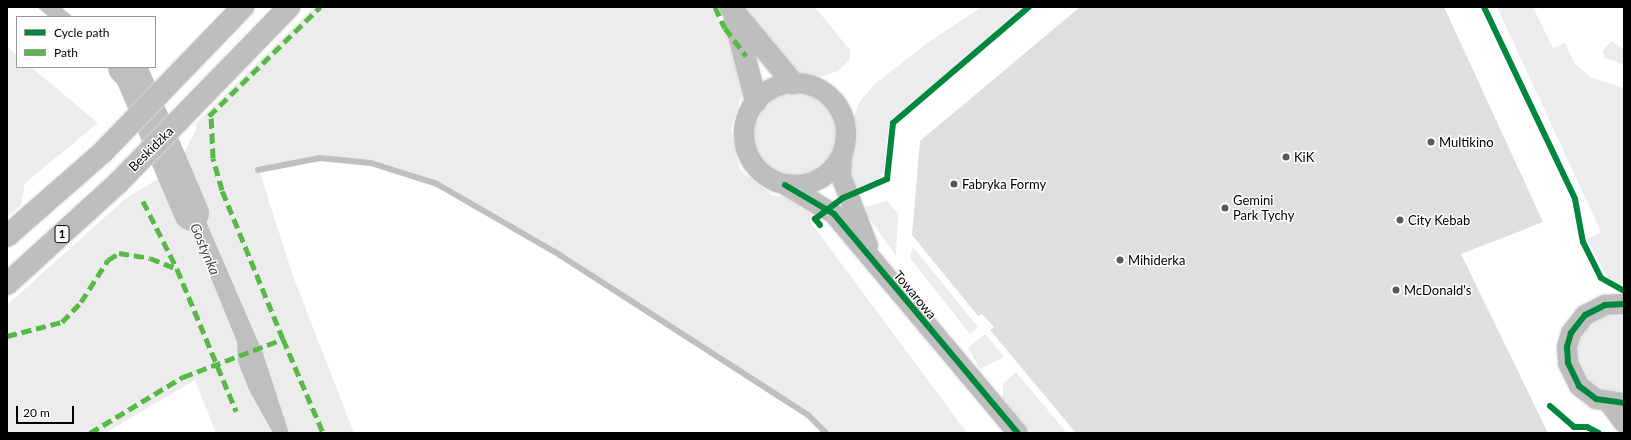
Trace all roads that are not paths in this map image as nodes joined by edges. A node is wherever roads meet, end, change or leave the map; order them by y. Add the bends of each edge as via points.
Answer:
1 (243, 7) edge
2 (289, 7) edge
3 (730, 8) edge
4 (793, 82) junction
5 (756, 101) junction
6 (842, 156) junction
7 (785, 185) junction
8 (7, 236) edge
9 (874, 263) junction
10 (7, 284) edge
11 (1624, 304) edge
12 (1616, 403) edge
13 (1624, 423) edge
14 (1018, 433) edge

1 - 8 main road via 103,152
2 - 10 main road, Beskidzka / 1 via 117,184
3 - 4 main road
3 - 5 main road
4 - 5 street via 779,84
4 - 6 street via 812,85 838,106 845,122
5 - 7 street via 743,123 747,154 769,179
6 - 7 street via 832,170 818,180 802,185
6 - 9 street, Towarowa via 841,176
7 - 9 street, Towarowa via 829,208
9 - 14 street, Towarowa
11 - 12 street via 1605,305 1585,315 1571,333 1567,347 1568,363 1579,386
12 - 13 street

